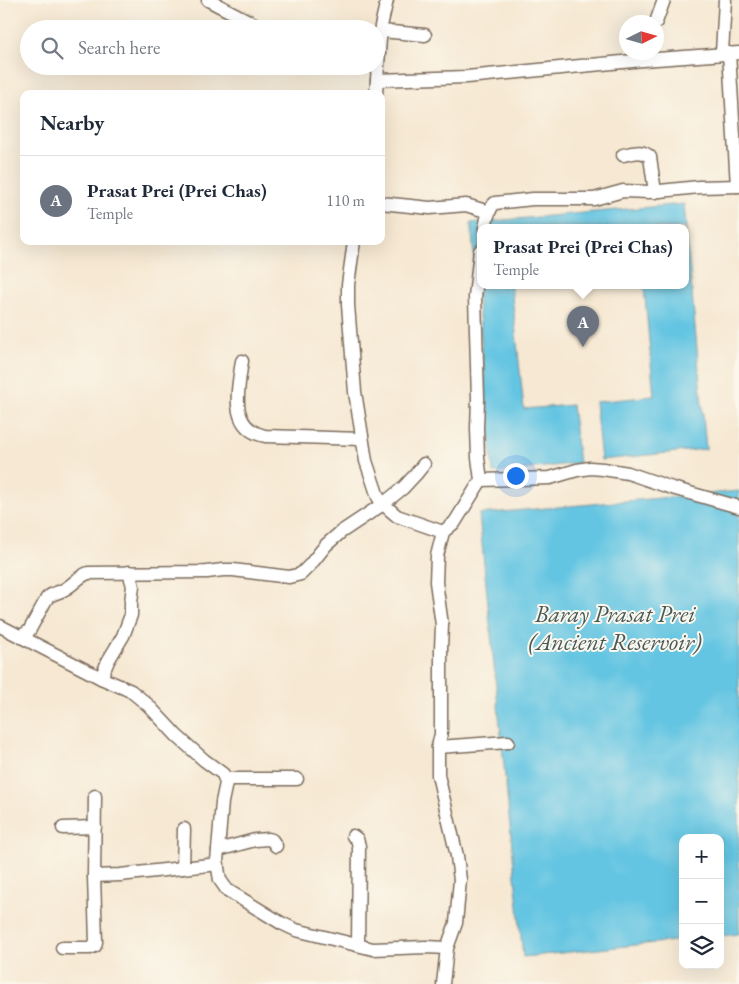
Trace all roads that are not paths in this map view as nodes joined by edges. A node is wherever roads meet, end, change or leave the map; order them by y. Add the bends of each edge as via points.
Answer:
1 (208, 0) edge
2 (386, 0) edge
3 (664, 0) edge
4 (725, 0) edge
5 (659, 15) edge
6 (247, 20) edge
7 (383, 20) edge
8 (385, 31) edge
9 (425, 35) dead end
10 (730, 53) edge
11 (664, 55) edge
12 (619, 59) edge
13 (377, 75) edge
14 (377, 80) junction
15 (376, 90) edge
16 (623, 154) dead end
17 (738, 186) edge
18 (655, 192) junction
19 (385, 204) edge
20 (489, 212) junction
21 (487, 224) edge
22 (353, 245) edge
23 (477, 279) edge
24 (242, 361) dead end
25 (362, 439) junction
26 (424, 464) dead end
27 (481, 480) junction
28 (383, 504) junction
29 (739, 507) edge
30 (443, 532) junction
31 (129, 572) junction
32 (0, 626) edge
33 (21, 636) junction
34 (102, 678) junction
35 (508, 742) dead end
36 (438, 747) junction
37 (225, 779) junction
38 (296, 779) dead end
39 (95, 796) dead end
40 (63, 828) dead end
41 (95, 828) junction
42 (184, 829) dead end
43 (353, 836) dead end
44 (276, 846) dead end
45 (218, 850) junction
46 (218, 864) junction
47 (183, 868) junction
48 (94, 876) junction
49 (358, 945) junction
50 (62, 948) dead end
51 (447, 948) junction
52 (443, 984) edge

1 - 6 street
2 - 7 street
3 - 5 street
4 - 10 street
8 - 9 street
10 - 11 street
10 - 17 street
12 - 14 street via 467,76
13 - 14 street
14 - 15 street
16 - 18 street via 638,152 649,155
17 - 18 street
18 - 20 street via 623,191 594,199 500,202 491,206
19 - 20 street via 430,208 466,205
20 - 21 street
22 - 25 street via 348,305 354,392
23 - 27 street via 477,443
24 - 25 street via 238,410 248,429 265,436
25 - 28 street via 366,461
26 - 28 street
27 - 29 street via 550,478 578,470 603,469 628,472
27 - 30 street via 455,522
28 - 30 street via 396,516
28 - 31 street via 341,532 296,576 233,570
30 - 36 street via 437,556 436,582 442,625 441,734
31 - 33 street via 95,572 81,576 66,589 47,598 29,630
31 - 34 street via 133,586 131,615
32 - 33 street
33 - 34 street
34 - 37 street via 143,700
35 - 36 street
36 - 51 street via 438,775 460,880 456,923
37 - 38 street
37 - 45 street
39 - 41 street
40 - 41 street
41 - 48 street
42 - 47 street
43 - 49 street via 359,846
44 - 45 street via 268,838
45 - 46 street
46 - 47 street
46 - 49 street via 220,880 227,890 281,924
47 - 48 street
48 - 50 street via 95,946
49 - 51 street
51 - 52 street

